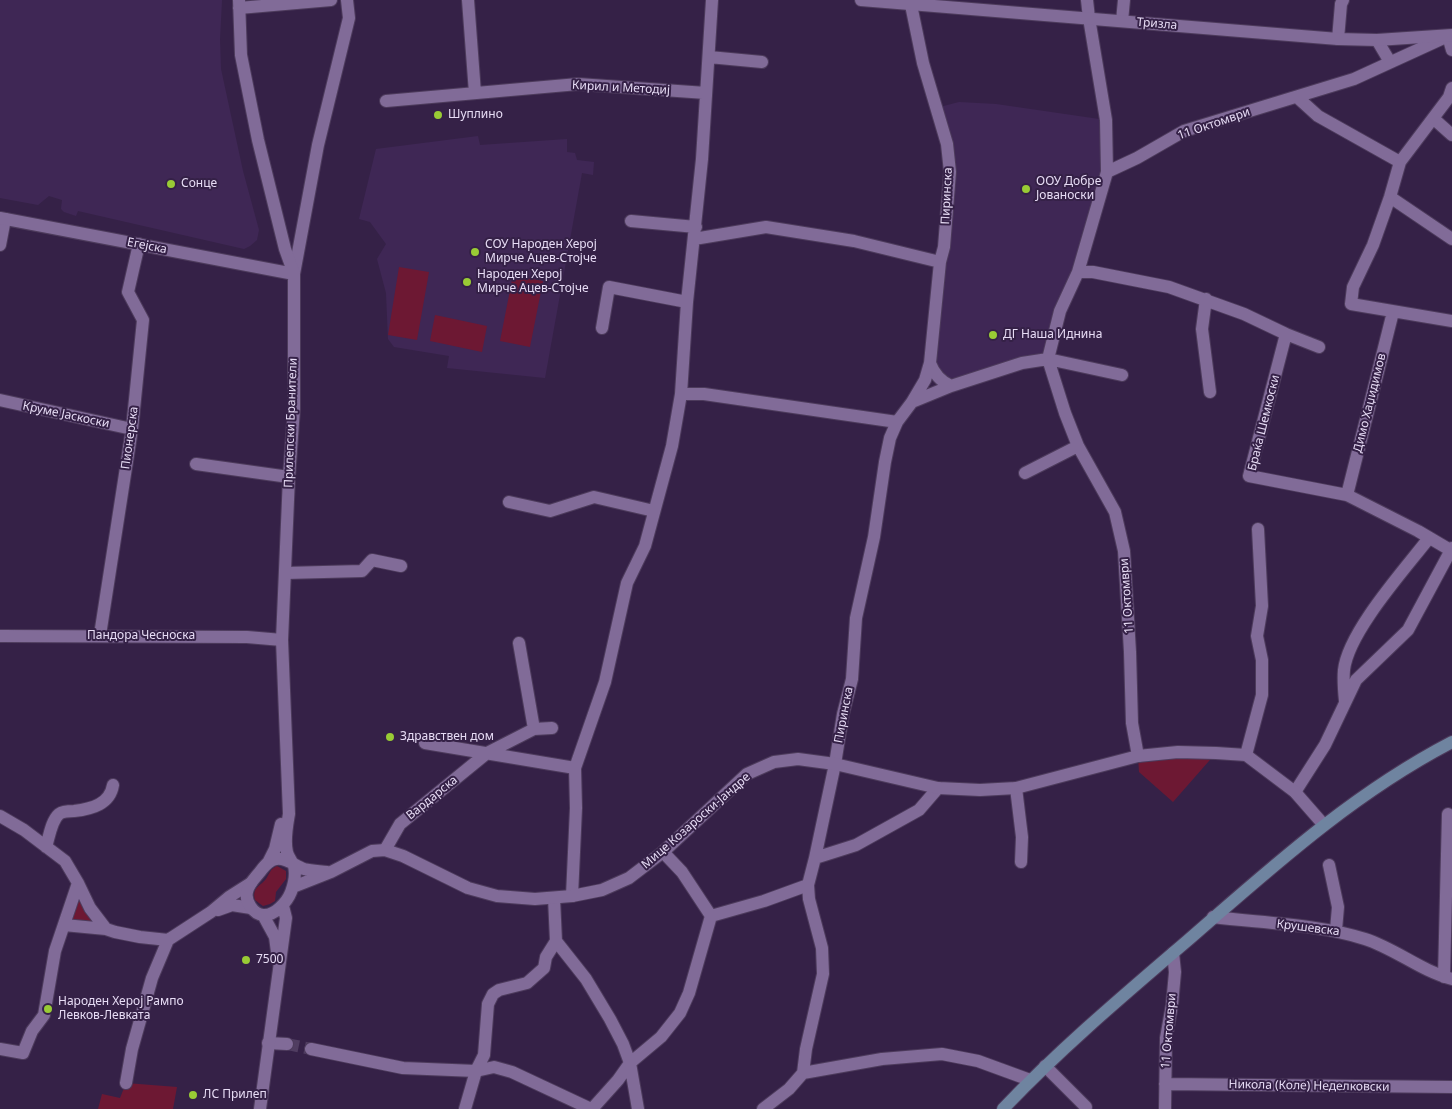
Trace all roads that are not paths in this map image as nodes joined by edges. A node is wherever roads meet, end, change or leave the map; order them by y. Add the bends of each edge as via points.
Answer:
1 (331, 0) edge
2 (347, 0) edge
3 (468, 0) edge
4 (712, 0) edge
5 (861, 0) edge
6 (1087, 0) edge
7 (1124, 0) edge
8 (1343, 0) edge
9 (910, 2) edge
10 (239, 4) edge
11 (1089, 18) junction
12 (1122, 21) junction
13 (1450, 36) edge
14 (1338, 39) junction
15 (1377, 40) junction
16 (1452, 50) edge
17 (709, 57) junction
18 (762, 62) dead end
19 (1390, 62) junction
20 (1452, 88) edge
21 (475, 93) junction
22 (706, 93) junction
23 (1296, 97) junction
24 (386, 101) dead end
25 (1434, 119) junction
26 (1452, 135) edge
27 (1400, 162) junction
28 (1107, 172) junction
29 (1390, 197) junction
30 (2, 218) edge
31 (631, 221) dead end
32 (695, 233) junction
33 (1452, 239) edge
34 (139, 244) junction
35 (0, 245) edge
36 (940, 262) junction
37 (1078, 272) junction
38 (294, 274) junction
39 (1206, 299) junction
40 (687, 302) junction
41 (1393, 312) junction
42 (1452, 321) edge
43 (602, 328) dead end
44 (1286, 334) junction
45 (1318, 347) dead end
46 (1048, 358) junction
47 (930, 363) junction
48 (1122, 374) dead end
49 (951, 386) junction
50 (1210, 392) dead end
51 (680, 394) junction
52 (0, 400) edge
53 (912, 402) junction
54 (898, 422) junction
55 (132, 429) junction
56 (1078, 446) junction
57 (196, 464) dead end
58 (1024, 473) dead end
59 (289, 477) junction
60 (1347, 495) junction
61 (509, 502) dead end
62 (654, 511) junction
63 (1258, 529) dead end
64 (1429, 538) junction
65 (1452, 550) edge
66 (401, 566) dead end
67 (285, 573) junction
68 (100, 635) junction
69 (0, 636) edge
70 (282, 640) junction
71 (519, 644) dead end
72 (1345, 702) junction
73 (552, 728) dead end
74 (534, 729) junction
75 (1452, 742) edge
76 (425, 743) dead end
77 (487, 753) junction
78 (1138, 756) junction
79 (1246, 756) junction
80 (835, 764) junction
81 (575, 768) junction
82 (113, 785) dead end
83 (288, 785) junction
84 (938, 788) junction
85 (1016, 788) junction
86 (1295, 792) junction
87 (1448, 814) dead end
88 (0, 816) edge
89 (1323, 824) junction
90 (46, 848) junction
91 (386, 850) junction
92 (663, 852) junction
93 (815, 858) junction
94 (268, 861) junction
95 (1021, 862) dead end
96 (294, 865) junction
97 (1329, 865) dead end
98 (331, 872) junction
99 (78, 883) junction
100 (251, 883) junction
101 (808, 885) junction
102 (293, 887) junction
103 (572, 896) junction
104 (554, 898) junction
105 (283, 906) junction
106 (251, 908) junction
107 (211, 912) junction
108 (263, 915) junction
109 (711, 916) junction
110 (1213, 917) junction
111 (64, 925) junction
112 (106, 929) junction
113 (1336, 930) junction
114 (168, 940) junction
115 (556, 941) junction
116 (1173, 953) junction
117 (278, 965) junction
118 (1448, 978) edge
119 (268, 1043) junction
120 (287, 1044) tunnel mouth
121 (0, 1048) edge
122 (311, 1049) tunnel mouth
123 (630, 1063) junction
124 (1045, 1066) junction
125 (476, 1071) junction
126 (803, 1073) junction
127 (1030, 1080) junction
128 (126, 1083) dead end
129 (1165, 1084) junction
130 (1452, 1087) edge
131 (1086, 1107) dead end
132 (260, 1109) edge
133 (465, 1109) edge
134 (592, 1109) edge
135 (638, 1109) edge
136 (763, 1109) edge
137 (1003, 1109) edge
138 (1165, 1109) edge

1 - 10 street
2 - 38 street, Прилепски Бранители via 348,18 318,146
3 - 21 street
4 - 17 street
5 - 9 street, Тризла
6 - 11 street
7 - 12 street
8 - 14 street
9 - 11 street, Тризла
9 - 36 street, Пиринска via 923,63 947,144 950,172
10 - 38 street, Прилепски Бранители via 241,55 258,140
11 - 12 street, Тризла
11 - 28 street via 1106,120
12 - 14 street, Тризла
13 - 15 street, Тризла
13 - 16 street
13 - 19 street, 11 Октомври
14 - 15 street, Тризла
15 - 19 street
17 - 18 street
17 - 22 street
19 - 23 street, 11 Октомври via 1354,79
20 - 25 street via 1450,97
21 - 22 street, Кирил и Методиј via 578,84
21 - 24 street, Кирил и Методиј
22 - 32 street
23 - 27 street via 1318,116
23 - 28 street, 11 Октомври via 1184,131
25 - 26 street
25 - 27 street
27 - 29 street
28 - 37 street
29 - 33 street
29 - 41 street via 1373,245 1353,287 1351,304
30 - 34 street, Егејска
30 - 35 street
31 - 32 street
32 - 36 street via 766,226 854,241
32 - 40 street
34 - 38 street, Егејска
34 - 55 street, Пионерска via 128,292 143,320
36 - 47 street, Пиринска
37 - 39 street via 1169,287
37 - 46 street via 1060,311
38 - 59 street, Прилепски Бранители via 294,409
39 - 44 street
39 - 50 street via 1202,329
40 - 43 street via 608,287
40 - 51 street
41 - 42 street
41 - 60 street, Димо Хаџидимов
44 - 45 street
44 - 60 street, Браќа Шемкоски via 1249,476
46 - 48 street
46 - 49 street
46 - 56 street, 11 Октомври
47 - 49 street via 942,381
47 - 53 street, Пиринска via 925,380
49 - 53 street
51 - 54 street via 704,394
51 - 62 street via 672,446
52 - 55 street, Круме Јаскоски
53 - 54 street, Пиринска
54 - 80 street, Пиринска via 890,438 874,537 856,618 852,680
55 - 68 street, Пионерска
56 - 58 street
56 - 78 street, 11 Октомври via 1115,512 1124,551 1132,723
57 - 59 street
59 - 67 street, Прилепски Бранители
60 - 64 street, Браќа Шемкоски
61 - 62 street via 550,511 594,497
62 - 81 street via 645,546 627,583 605,682
63 - 79 street via 1262,606 1257,636 1262,660 1262,695
64 - 65 street, Браќа Шемкоски
64 - 72 street via 1354,638 1344,669
65 - 72 street via 1408,630 1356,680
66 - 67 street via 372,560 362,571
67 - 70 street, Прилепски Бранители
68 - 69 street, Пандора Чесноска
68 - 70 street, Пандора Чесноска
70 - 83 street, Прилепски Бранители
71 - 74 street
72 - 86 street via 1325,745
73 - 74 street, Вардарска
74 - 77 street, Вардарска
75 - 89 main road via 1421,758
76 - 77 street
77 - 81 street
77 - 91 street, Вардарска via 400,824
78 - 79 street, Мице Козароски-Јандре via 1178,752
78 - 85 street, Мице Козароски-Јандре
79 - 86 street
80 - 84 street, Мице Козароски-Јандре
80 - 92 street, Мице Козароски-Јандре via 798,759 774,762 747,774
80 - 93 street, Пиринска
81 - 103 street
82 - 90 street via 112,794 103,802 90,809 58,815
83 - 94 street, Прилепски Бранители via 279,834
83 - 96 street, Прилепски Бранители via 287,852
84 - 85 street, Мице Козароски-Јандре
84 - 93 street via 919,810 856,845
85 - 95 street via 1022,837
86 - 89 street
87 - 118 street
88 - 90 street
89 - 110 main road
90 - 99 street via 65,862
91 - 98 street via 372,851
91 - 104 street, Мице Козароски-Јандре via 468,888 497,896 535,900
92 - 103 street, Мице Козароски-Јандре via 629,878 602,890
92 - 109 street via 682,872
93 - 101 street, Пиринска
94 - 96 street via 277,858
94 - 100 street
96 - 98 street
96 - 102 street
97 - 113 street via 1338,908
98 - 102 street
99 - 111 street
99 - 112 street via 90,908
100 - 106 street via 247,892
100 - 107 street
101 - 109 street via 764,902
101 - 126 street, Пиринска via 822,948 823,974
102 - 105 street
103 - 104 street, Мице Козароски-Јандре
104 - 115 street
105 - 108 street
105 - 117 street via 286,918
106 - 107 street via 232,905
106 - 108 street
107 - 114 street
108 - 117 street via 275,937
109 - 123 street via 680,1013 661,1037
110 - 113 street, Крушевска
110 - 116 main road
111 - 112 street
111 - 121 street via 55,951 44,1015 32,1031 23,1053
112 - 114 street
113 - 118 street, Крушевска via 1385,946
114 - 128 street via 152,978
115 - 123 street via 606,1011
115 - 125 street via 546,957 544,968 527,984 493,994 488,1004 484,1054
116 - 124 main road
116 - 129 street, 11 Октомври via 1175,972 1166,1038
117 - 119 street
119 - 120 street
119 - 132 street
122 - 125 street via 403,1068
123 - 134 street
123 - 135 street
124 - 127 main road
124 - 131 street
125 - 133 street
125 - 134 street via 494,1067 512,1072
126 - 127 street via 882,1059 942,1054 978,1061
126 - 136 street via 789,1090
127 - 137 main road
129 - 130 street, Никола (Коле) Неделковски
129 - 138 street, 11 Октомври

